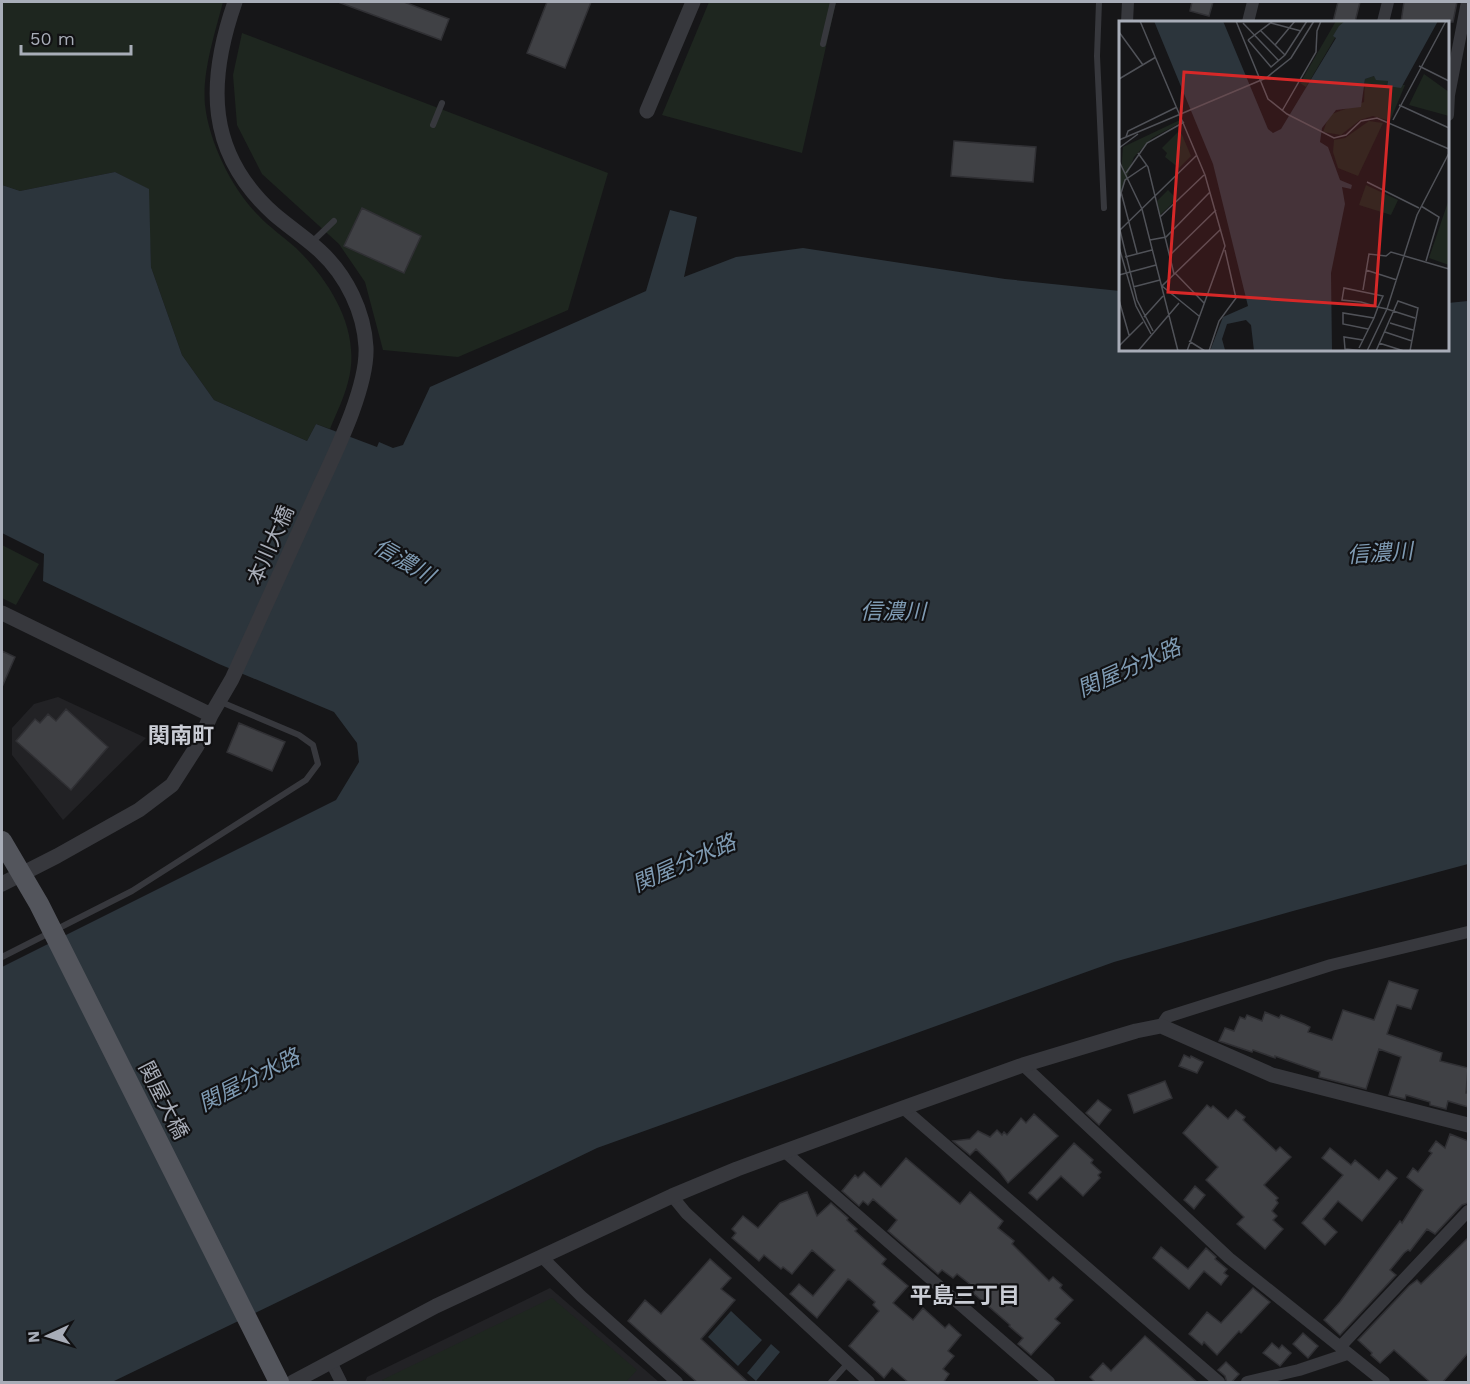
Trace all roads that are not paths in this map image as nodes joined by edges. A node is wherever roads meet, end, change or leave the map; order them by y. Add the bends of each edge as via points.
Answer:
1 (235, 2) edge
2 (693, 2) edge
3 (833, 2) edge
4 (1099, 2) edge
5 (1128, 2) edge
6 (1253, 2) edge
7 (1388, 2) edge
8 (1467, 2) edge
9 (1127, 21) edge
10 (1248, 21) edge
11 (1383, 21) edge
12 (823, 44) dead end
13 (1449, 95) edge
14 (442, 103) dead end
15 (647, 111) dead end
16 (432, 125) dead end
17 (1104, 208) dead end
18 (334, 221) dead end
19 (311, 244) junction
20 (2, 613) edge
21 (219, 701) junction
22 (211, 715) junction
23 (2, 841) edge
24 (2, 884) edge
25 (1468, 932) edge
26 (2, 957) edge
27 (1161, 1026) junction
28 (1023, 1065) junction
29 (903, 1108) junction
30 (1468, 1125) edge
31 (784, 1152) junction
32 (672, 1197) junction
33 (1468, 1211) edge
34 (542, 1257) junction
35 (1343, 1350) junction
36 (331, 1362) junction
37 (848, 1363) junction
38 (279, 1383) edge
39 (293, 1383) edge
40 (341, 1383) edge
41 (677, 1383) edge
42 (831, 1383) edge
43 (870, 1383) edge
44 (1048, 1383) edge
45 (1219, 1383) edge
46 (1246, 1383) edge
47 (1384, 1383) edge

1 - 19 street, 本川大橋 via 217,76 221,130 243,181 272,212
2 - 15 street
3 - 12 lane
4 - 17 lane
5 - 9 street
6 - 10 street
7 - 11 street
8 - 13 street
14 - 16 lane
18 - 19 lane
19 - 21 street, 本川大橋 via 342,278 359,309 364,327 365,371 346,429
20 - 22 street
21 - 22 street, 本川大橋
21 - 26 lane via 299,735 313,745 318,764 306,780 132,891
22 - 24 street, 本川大橋 via 172,785 139,810
23 - 38 main road, 関屋大橋, bridge via 44,915
25 - 27 street via 1331,965 1167,1017
27 - 28 street
27 - 30 street via 1272,1075
28 - 29 street
28 - 35 street via 1229,1258
29 - 31 street
29 - 45 street
31 - 32 street
31 - 44 street
32 - 34 street
32 - 37 street
33 - 35 street
34 - 36 street via 436,1306
34 - 41 street
35 - 46 street via 1299,1370
35 - 47 street
36 - 39 street
36 - 40 street
37 - 42 lane
37 - 43 street

